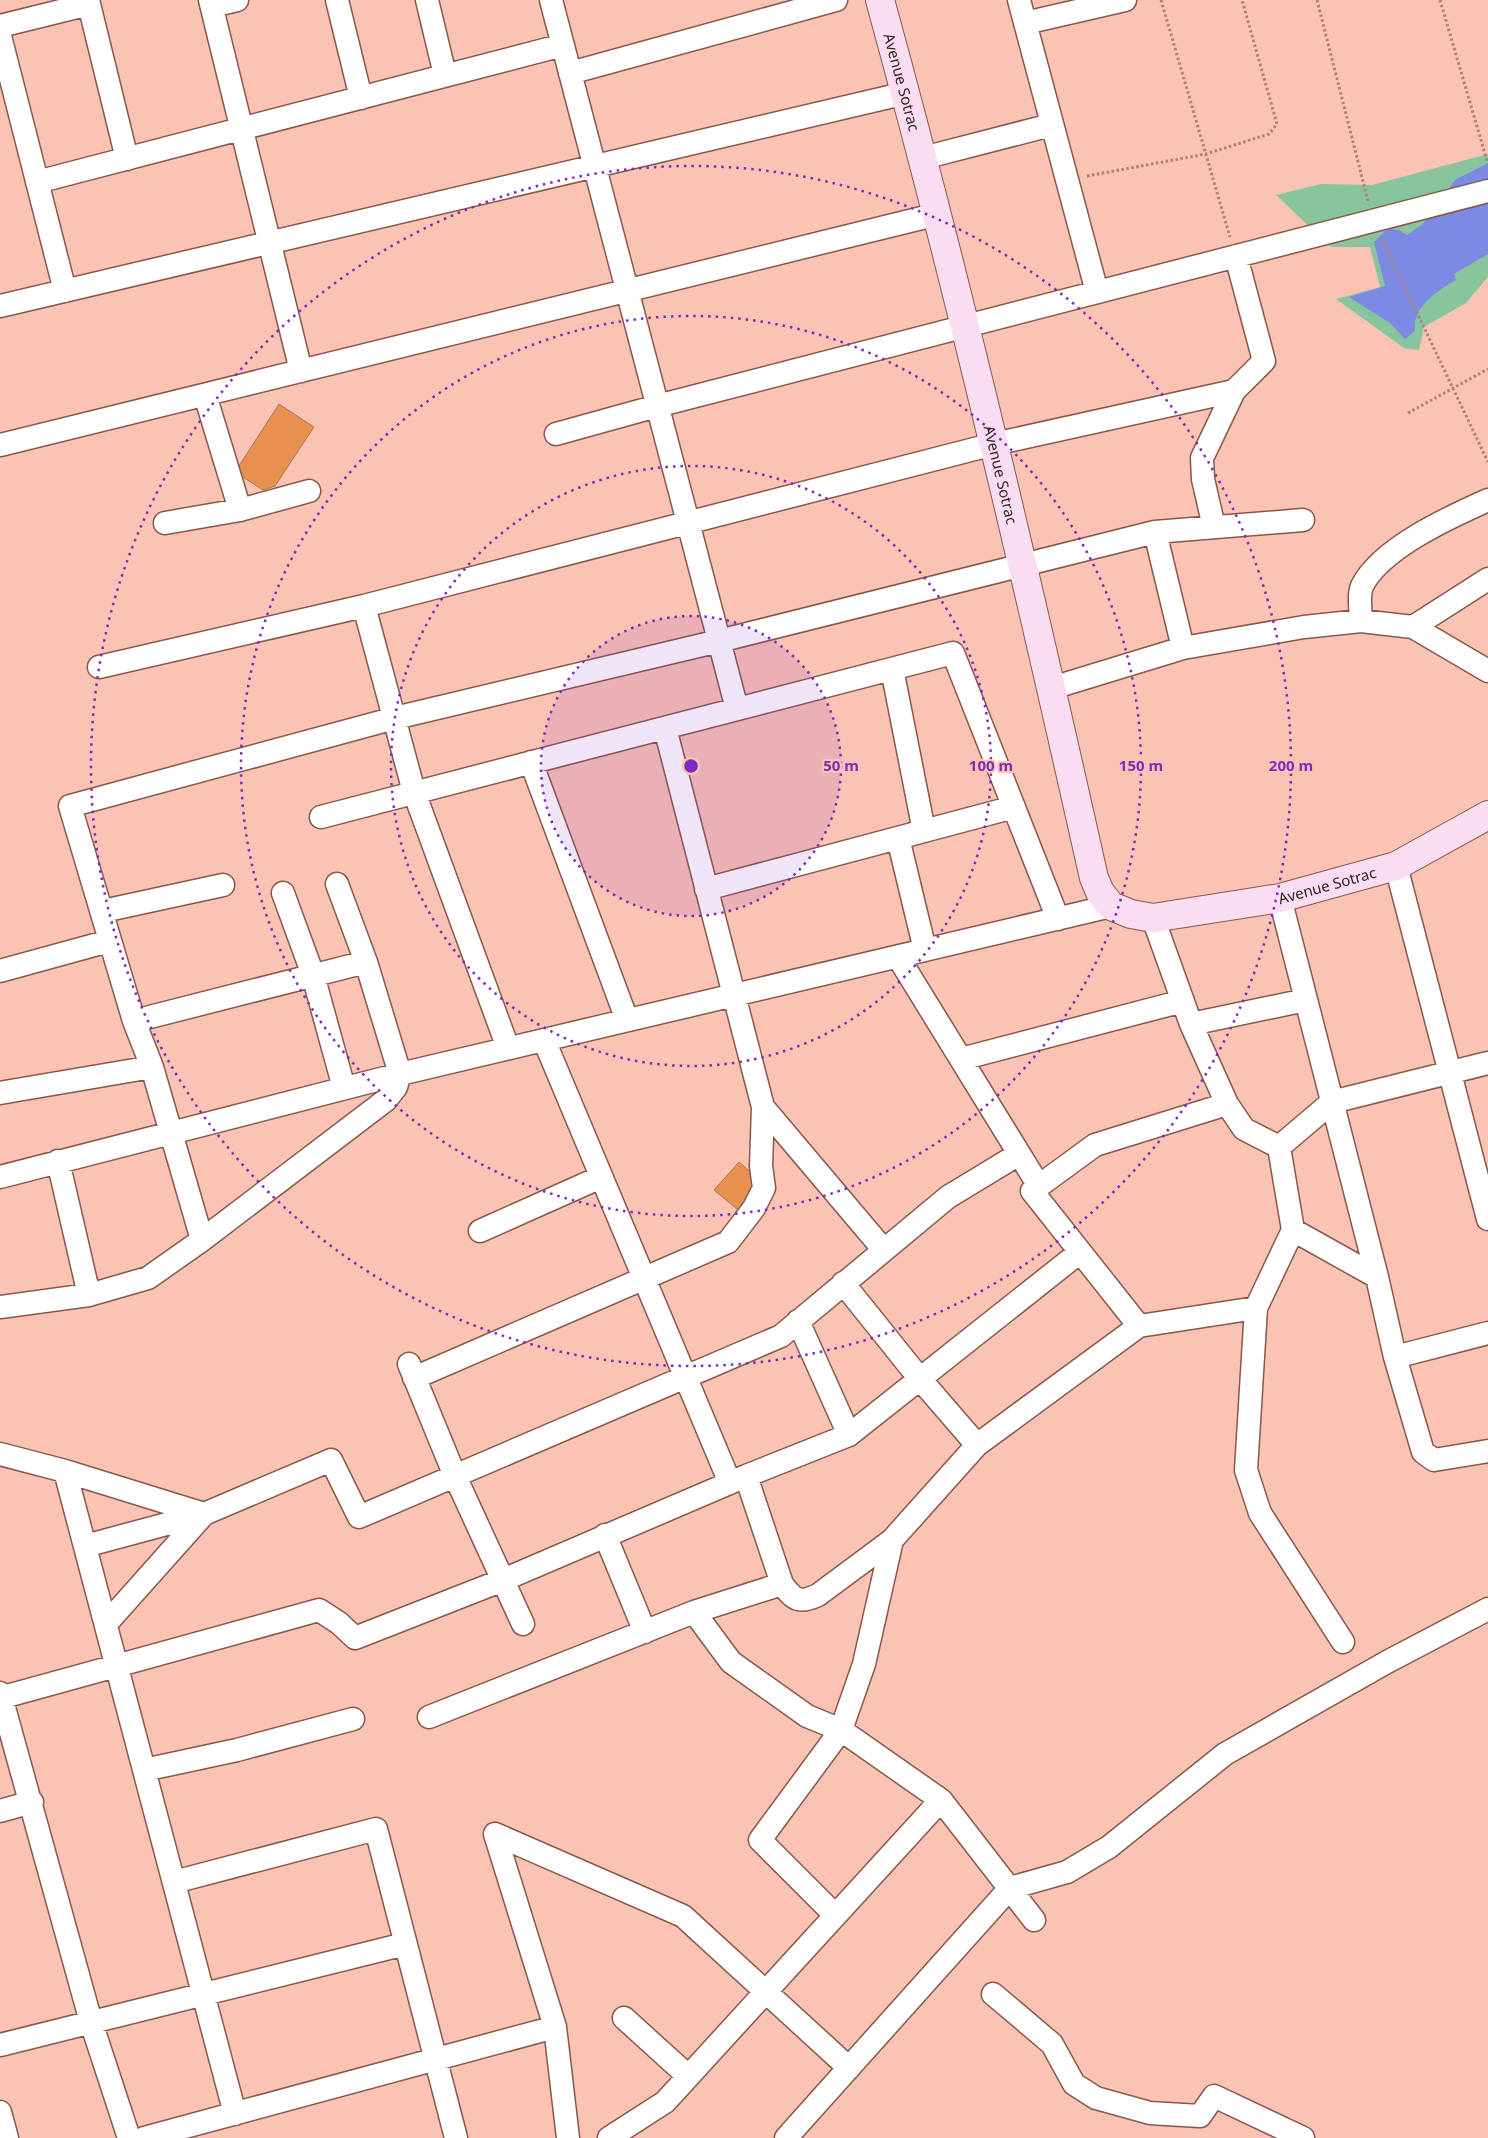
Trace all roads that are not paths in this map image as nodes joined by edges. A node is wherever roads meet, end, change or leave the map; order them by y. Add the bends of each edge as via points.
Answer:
1 (237, 0) edge
2 (337, 0) edge
3 (427, 0) edge
4 (551, 0) edge
5 (836, 0) edge
6 (880, 0) edge
7 (1018, 0) edge
8 (1125, 0) edge
9 (88, 2) edge
10 (211, 3) edge
11 (1025, 23) junction
12 (0, 26) edge
13 (0, 36) edge
14 (563, 45) junction
15 (570, 73) junction
16 (445, 75) junction
17 (906, 93) junction
18 (361, 98) junction
19 (1051, 125) junction
20 (242, 129) junction
21 (923, 158) junction
22 (127, 159) junction
23 (595, 166) junction
24 (37, 182) junction
25 (1488, 191) edge
26 (938, 214) junction
27 (270, 243) junction
28 (1236, 256) junction
29 (627, 290) junction
30 (65, 291) junction
31 (1098, 292) junction
32 (0, 306) edge
33 (966, 326) junction
34 (302, 371) junction
35 (1234, 391) junction
36 (205, 395) junction
37 (657, 406) junction
38 (556, 434) dead end
39 (994, 444) junction
40 (0, 446) edge
41 (309, 491) dead end
42 (1488, 500) edge
43 (240, 510) junction
44 (1304, 520) dead end
45 (688, 522) junction
46 (165, 523) dead end
47 (1214, 527) junction
48 (1155, 532) junction
49 (1024, 565) junction
50 (1488, 579) edge
51 (364, 606) junction
52 (1361, 621) junction
53 (1413, 628) junction
54 (719, 641) junction
55 (1183, 648) junction
56 (99, 667) dead end
57 (892, 669) junction
58 (1488, 671) edge
59 (1052, 688) junction
60 (737, 709) junction
61 (395, 718) junction
62 (665, 728) junction
63 (531, 762) junction
64 (414, 792) junction
65 (1014, 807) junction
66 (1488, 815) edge
67 (322, 817) dead end
68 (924, 831) junction
69 (898, 838) junction
70 (1396, 866) junction
71 (337, 884) dead end
72 (223, 885) dead end
73 (706, 889) junction
74 (283, 893) dead end
75 (1280, 898) junction
76 (1112, 906) junction
77 (103, 911) junction
78 (1153, 918) junction
79 (1058, 919) junction
80 (109, 942) junction
81 (925, 950) junction
82 (898, 957) junction
83 (366, 962) junction
84 (0, 971) edge
85 (313, 975) junction
86 (734, 995) junction
87 (1306, 1000) junction
88 (1183, 1001) junction
89 (627, 1020) junction
90 (134, 1021) junction
91 (1191, 1024) junction
92 (544, 1040) junction
93 (508, 1048) junction
94 (961, 1059) junction
95 (1488, 1064) edge
96 (152, 1067) junction
97 (1450, 1073) junction
98 (400, 1074) junction
99 (344, 1088) junction
100 (0, 1093) edge
101 (1332, 1102) junction
102 (1227, 1104) junction
103 (763, 1107) junction
104 (171, 1132) junction
105 (1279, 1147) junction
106 (1019, 1154) junction
107 (58, 1161) junction
108 (601, 1176) junction
109 (0, 1177) edge
110 (1484, 1183) edge
111 (1039, 1186) junction
112 (1488, 1219) edge
113 (1293, 1230) junction
114 (480, 1231) dead end
115 (202, 1240) junction
116 (883, 1249) junction
117 (1080, 1252) junction
118 (1377, 1278) junction
119 (644, 1280) junction
120 (843, 1283) junction
121 (89, 1295) junction
122 (0, 1307) edge
123 (1256, 1308) junction
124 (798, 1321) junction
125 (1139, 1326) junction
126 (1488, 1333) edge
127 (1395, 1357) junction
128 (685, 1377) junction
129 (920, 1379) junction
130 (849, 1435) junction
131 (977, 1445) junction
132 (1488, 1451) edge
133 (0, 1454) edge
134 (65, 1471) junction
135 (455, 1476) junction
136 (738, 1479) junction
137 (204, 1514) junction
138 (605, 1535) junction
139 (892, 1540) junction
140 (85, 1546) junction
141 (503, 1580) junction
142 (782, 1584) junction
143 (1488, 1610) edge
144 (694, 1612) junction
145 (106, 1624) junction
146 (523, 1624) dead end
147 (645, 1632) junction
148 (1343, 1642) dead end
149 (117, 1665) junction
150 (0, 1696) edge
151 (429, 1718) dead end
152 (353, 1719) dead end
153 (841, 1730) junction
154 (144, 1770) junction
155 (941, 1800) junction
156 (32, 1802) junction
157 (0, 1811) edge
158 (174, 1882) junction
159 (1010, 1888) junction
160 (835, 1915) junction
161 (1034, 1920) dead end
162 (405, 1944) junction
163 (765, 1991) junction
164 (204, 1994) junction
165 (993, 1994) dead end
166 (624, 2018) dead end
167 (91, 2022) junction
168 (555, 2027) junction
169 (0, 2045) edge
170 (434, 2060) junction
171 (849, 2068) junction
172 (688, 2076) junction
173 (0, 2112) edge
174 (235, 2114) junction
175 (7, 2138) edge
176 (129, 2138) edge
177 (144, 2138) edge
178 (456, 2138) edge
179 (568, 2138) edge
180 (609, 2138) edge
181 (786, 2138) edge
182 (1303, 2138) edge

1 - 10 street
2 - 18 street
3 - 16 street
4 - 14 street
5 - 15 street
6 - 17 street, Avenue Sotrac
7 - 11 street
8 - 11 street
9 - 12 street
9 - 22 street
10 - 20 street
11 - 19 street
13 - 24 street
14 - 15 street
14 - 16 street
15 - 23 street
16 - 18 street
17 - 21 street, Avenue Sotrac
17 - 23 street
18 - 20 street
19 - 21 street
19 - 31 street
20 - 22 street
20 - 27 street
21 - 26 street, Avenue Sotrac
22 - 24 street
23 - 27 street
23 - 29 street
24 - 30 street
25 - 28 street
26 - 29 street
26 - 33 street, Avenue Sotrac
27 - 30 street
27 - 34 street
28 - 31 street
28 - 35 street via 1264,361
29 - 34 street
29 - 37 street
30 - 32 street
31 - 33 street
33 - 37 street
33 - 39 street, Avenue Sotrac
34 - 36 street
35 - 39 street
35 - 47 street via 1202,458 1203,479
36 - 40 street
36 - 43 street
37 - 38 street
37 - 45 street
39 - 45 street
39 - 49 street, Avenue Sotrac
41 - 43 street
42 - 52 street via 1445,519 1372,570 1361,588
43 - 46 street
44 - 47 street
45 - 51 street
45 - 54 street
47 - 48 street
48 - 49 street
48 - 55 street
49 - 54 street
49 - 59 street, Avenue Sotrac
50 - 53 street
51 - 56 street
51 - 61 street
52 - 53 street
52 - 55 street via 1304,627
53 - 58 street
54 - 60 street
54 - 61 street
55 - 59 street
57 - 60 street
57 - 65 street via 953,653
57 - 68 street
59 - 76 street, Avenue Sotrac via 1094,878 1100,892
60 - 62 street
61 - 64 street
61 - 77 street via 70,806
62 - 63 street
62 - 73 street
63 - 64 street
63 - 89 street
64 - 67 street
64 - 93 street
65 - 68 street
65 - 79 street
66 - 70 street, Avenue Sotrac
68 - 69 street
69 - 73 street
69 - 81 street
70 - 75 street, Avenue Sotrac
70 - 97 street
71 - 83 street
72 - 77 street
73 - 86 street
74 - 85 street
75 - 78 street, Avenue Sotrac
75 - 87 street
76 - 78 street, Avenue Sotrac via 1130,914
76 - 79 street
77 - 80 street
78 - 88 street
79 - 81 street
80 - 84 street
80 - 90 street
81 - 82 street
82 - 86 street
82 - 94 street
83 - 85 street
83 - 98 street
85 - 90 street
85 - 99 street
86 - 89 street
86 - 103 street
87 - 91 street
87 - 101 street
88 - 91 street
88 - 94 street
89 - 92 street
90 - 96 street
91 - 102 street
92 - 93 street
92 - 108 street
93 - 98 street
94 - 106 street
95 - 97 street
96 - 100 street
96 - 104 street
97 - 101 street
97 - 110 street
98 - 99 street
98 - 115 street via 396,1087 386,1100
99 - 104 street
101 - 105 street
101 - 118 street
102 - 105 street via 1244,1129
102 - 111 street via 1095,1145
103 - 116 street
103 - 119 street via 761,1166 764,1188 754,1208 728,1242
104 - 107 street
104 - 115 street
105 - 113 street
106 - 111 street
106 - 116 street via 948,1197
107 - 109 street
107 - 121 street
108 - 114 street
108 - 119 street
110 - 112 street
111 - 117 street via 1032,1192
113 - 118 street
113 - 123 street
115 - 121 street via 148,1278
116 - 120 street
117 - 125 street
117 - 129 street
118 - 127 street
119 - 128 street
119 - 135 street via 411,1371
120 - 124 street
120 - 129 street
121 - 122 street
123 - 125 street
123 - 148 street via 1246,1470 1260,1513
124 - 128 street via 781,1336
124 - 130 street
125 - 131 street
126 - 127 street
127 - 132 street via 1423,1452 1434,1460
128 - 135 street
128 - 136 street
129 - 130 street
129 - 131 street
130 - 136 street
131 - 139 street
133 - 134 street
134 - 137 street
134 - 140 street
135 - 137 street via 359,1517 331,1460
135 - 141 street
136 - 138 street
136 - 142 street
137 - 140 street
137 - 145 street
138 - 141 street
138 - 147 street
139 - 142 street via 809,1599 798,1600
139 - 153 street via 864,1664
140 - 145 street
141 - 146 street
141 - 149 street via 355,1638 319,1610
142 - 144 street
143 - 159 street via 1387,1662 1225,1754 1110,1847 1067,1872
144 - 147 street
144 - 153 street via 731,1662 807,1716
145 - 149 street
147 - 151 street
149 - 150 street
149 - 154 street
150 - 156 street
152 - 154 street via 237,1750
153 - 155 street
153 - 160 street via 760,1840
154 - 158 street
155 - 159 street
155 - 160 street
156 - 157 street
156 - 167 street
158 - 162 street via 376,1829
158 - 164 street
159 - 161 street
159 - 171 street
160 - 163 street
162 - 164 street
162 - 170 street
163 - 168 street via 683,1916 495,1834
163 - 171 street
163 - 172 street
164 - 167 street
164 - 174 street
165 - 182 street via 1052,2044 1074,2084 1096,2098 1150,2113 1200,2116 1214,2096
166 - 172 street
167 - 169 street
167 - 176 street
168 - 170 street
168 - 179 street
170 - 174 street
170 - 178 street
171 - 181 street
172 - 180 street via 665,2102
173 - 175 street
174 - 177 street

